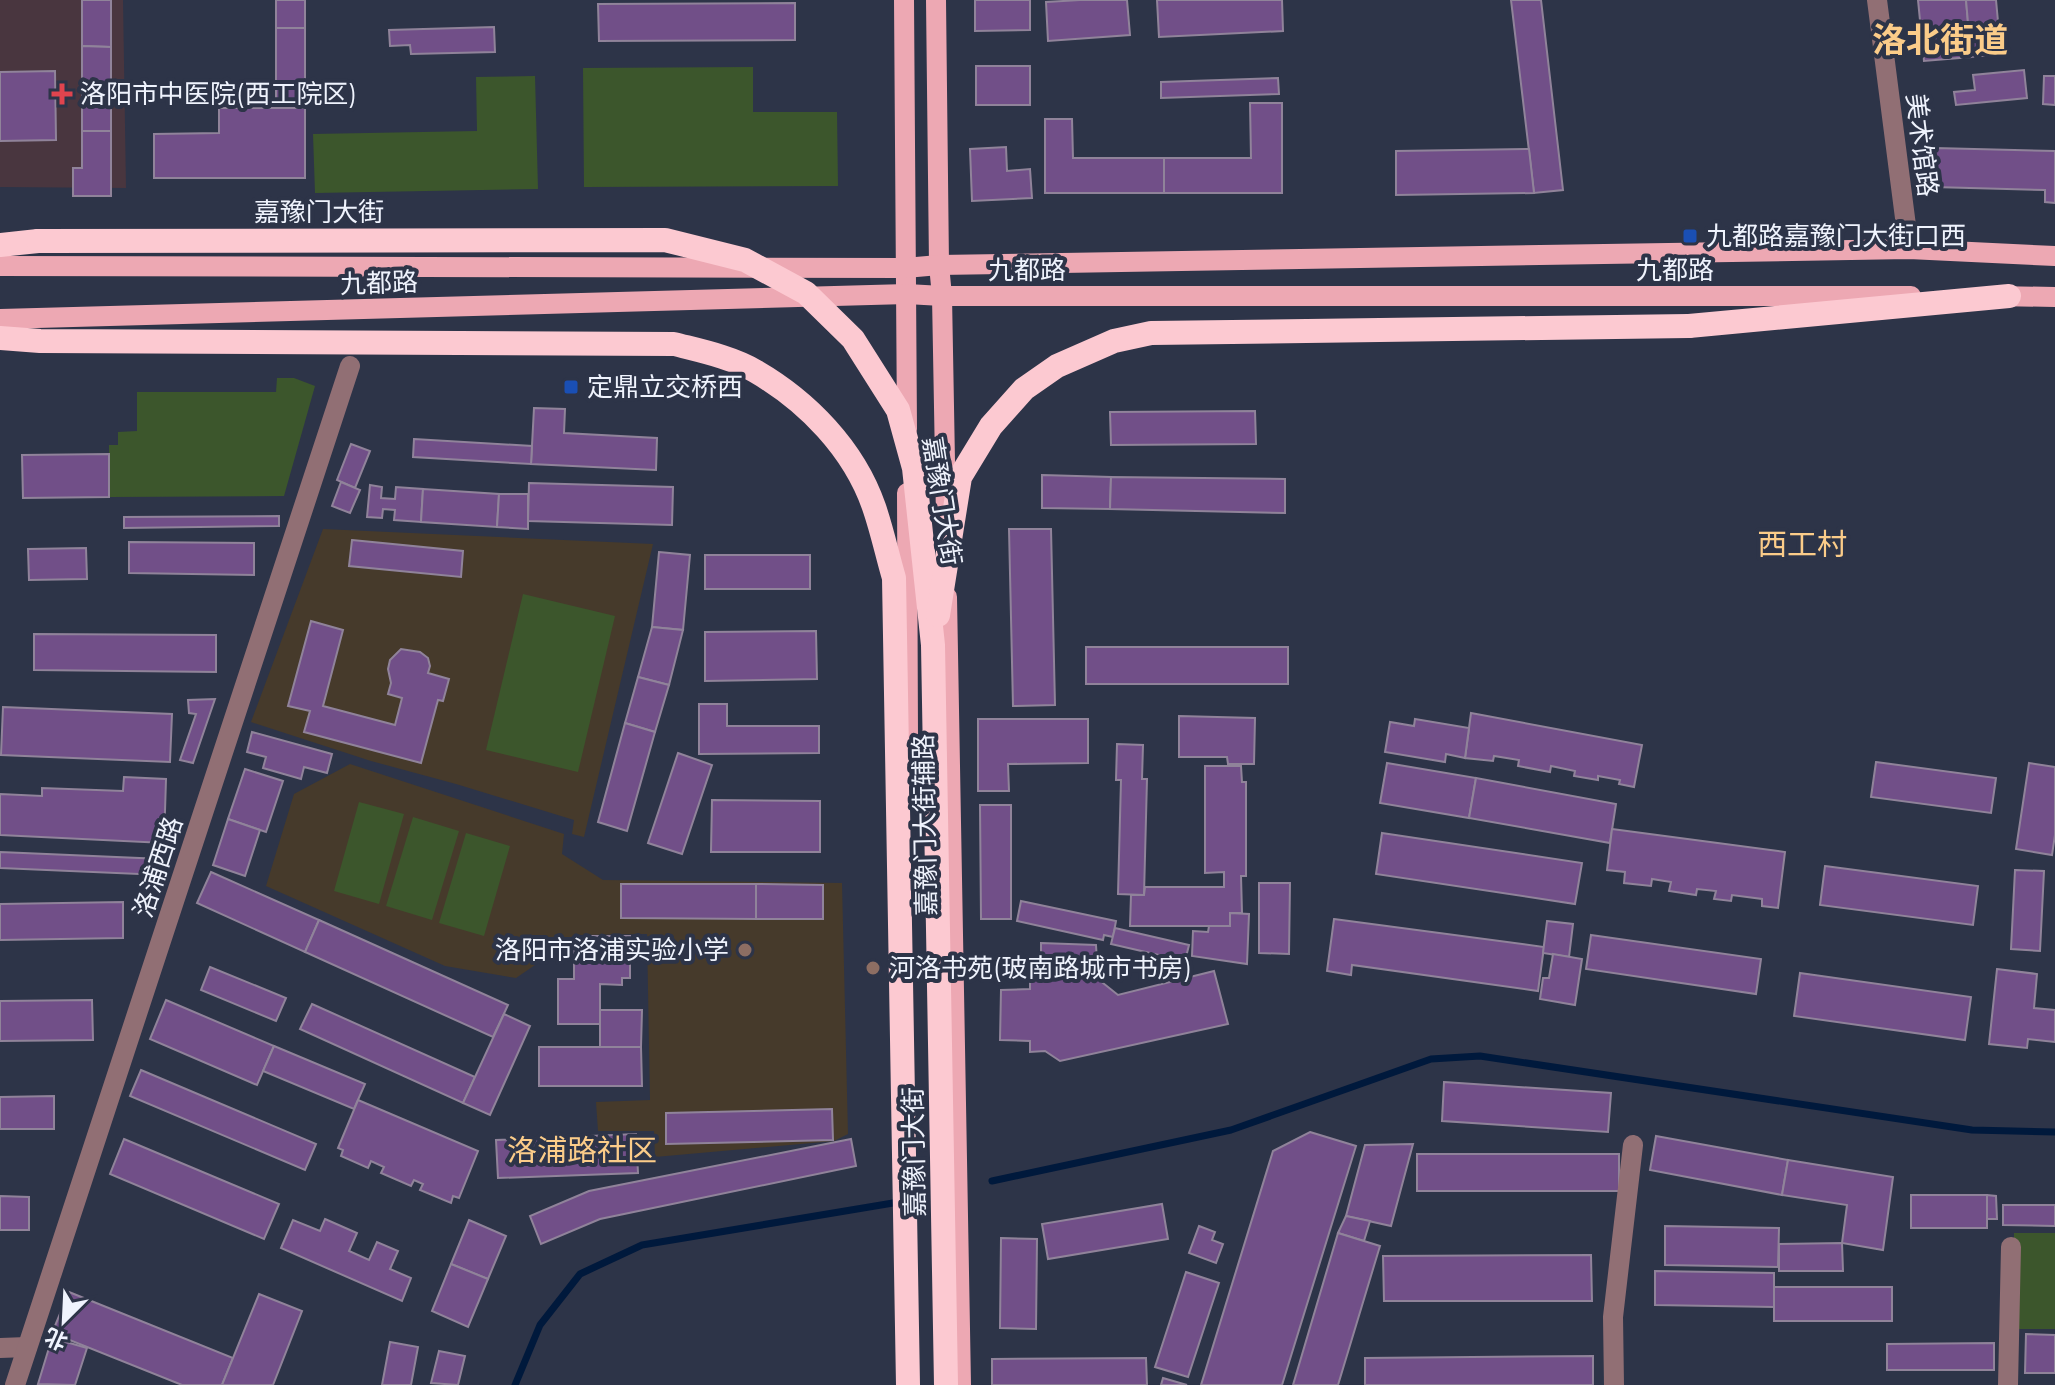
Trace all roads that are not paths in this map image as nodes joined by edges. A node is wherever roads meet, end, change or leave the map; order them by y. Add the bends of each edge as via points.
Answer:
1 (904, 0) edge
2 (936, 0) edge
3 (1877, 0) edge
4 (0, 245) edge
5 (1909, 249) junction
6 (2055, 256) edge
7 (939, 265) junction
8 (0, 266) edge
9 (905, 268) junction
10 (907, 294) junction
11 (942, 296) junction
12 (2009, 296) junction
13 (2055, 297) edge
14 (0, 319) edge
15 (0, 338) edge
16 (350, 366) dead end
17 (933, 645) junction
18 (1633, 1145) dead end
19 (2011, 1247) dead end
20 (27, 1347) junction
21 (0, 1348) edge
22 (15, 1385) edge
23 (910, 1385) edge
24 (946, 1385) edge
25 (961, 1385) edge
26 (1614, 1385) edge
27 (2008, 1385) edge

1 - 9 main road
2 - 7 main road
3 - 5 street, 美术馆路
4 - 17 highway, 嘉豫门大街, bridge via 665,240 745,260 806,293 853,339 898,410 914,468
5 - 6 main road, 九都路
5 - 7 main road, 九都路
7 - 9 main road, 九都路
7 - 11 main road, 嘉豫门大街辅路
8 - 9 main road, 九都路
9 - 10 main road
10 - 11 main road, 九都路
10 - 14 main road, 九都路
10 - 23 main road, 嘉豫门大街辅路
11 - 12 main road, 九都路
11 - 25 main road, 嘉豫门大街辅路
12 - 13 main road, 九都路
12 - 17 highway, bridge via 1689,326 1151,333 1114,341 1057,366 1024,389 991,426 960,477
15 - 23 highway, 嘉豫门大街 via 674,344 753,370 799,401 841,444 873,504 894,578
16 - 20 street, 洛浦西路
17 - 24 highway, 嘉豫门大街, bridge
18 - 26 street via 1613,1317
19 - 27 street
20 - 21 street
20 - 22 street, 洛浦西路

